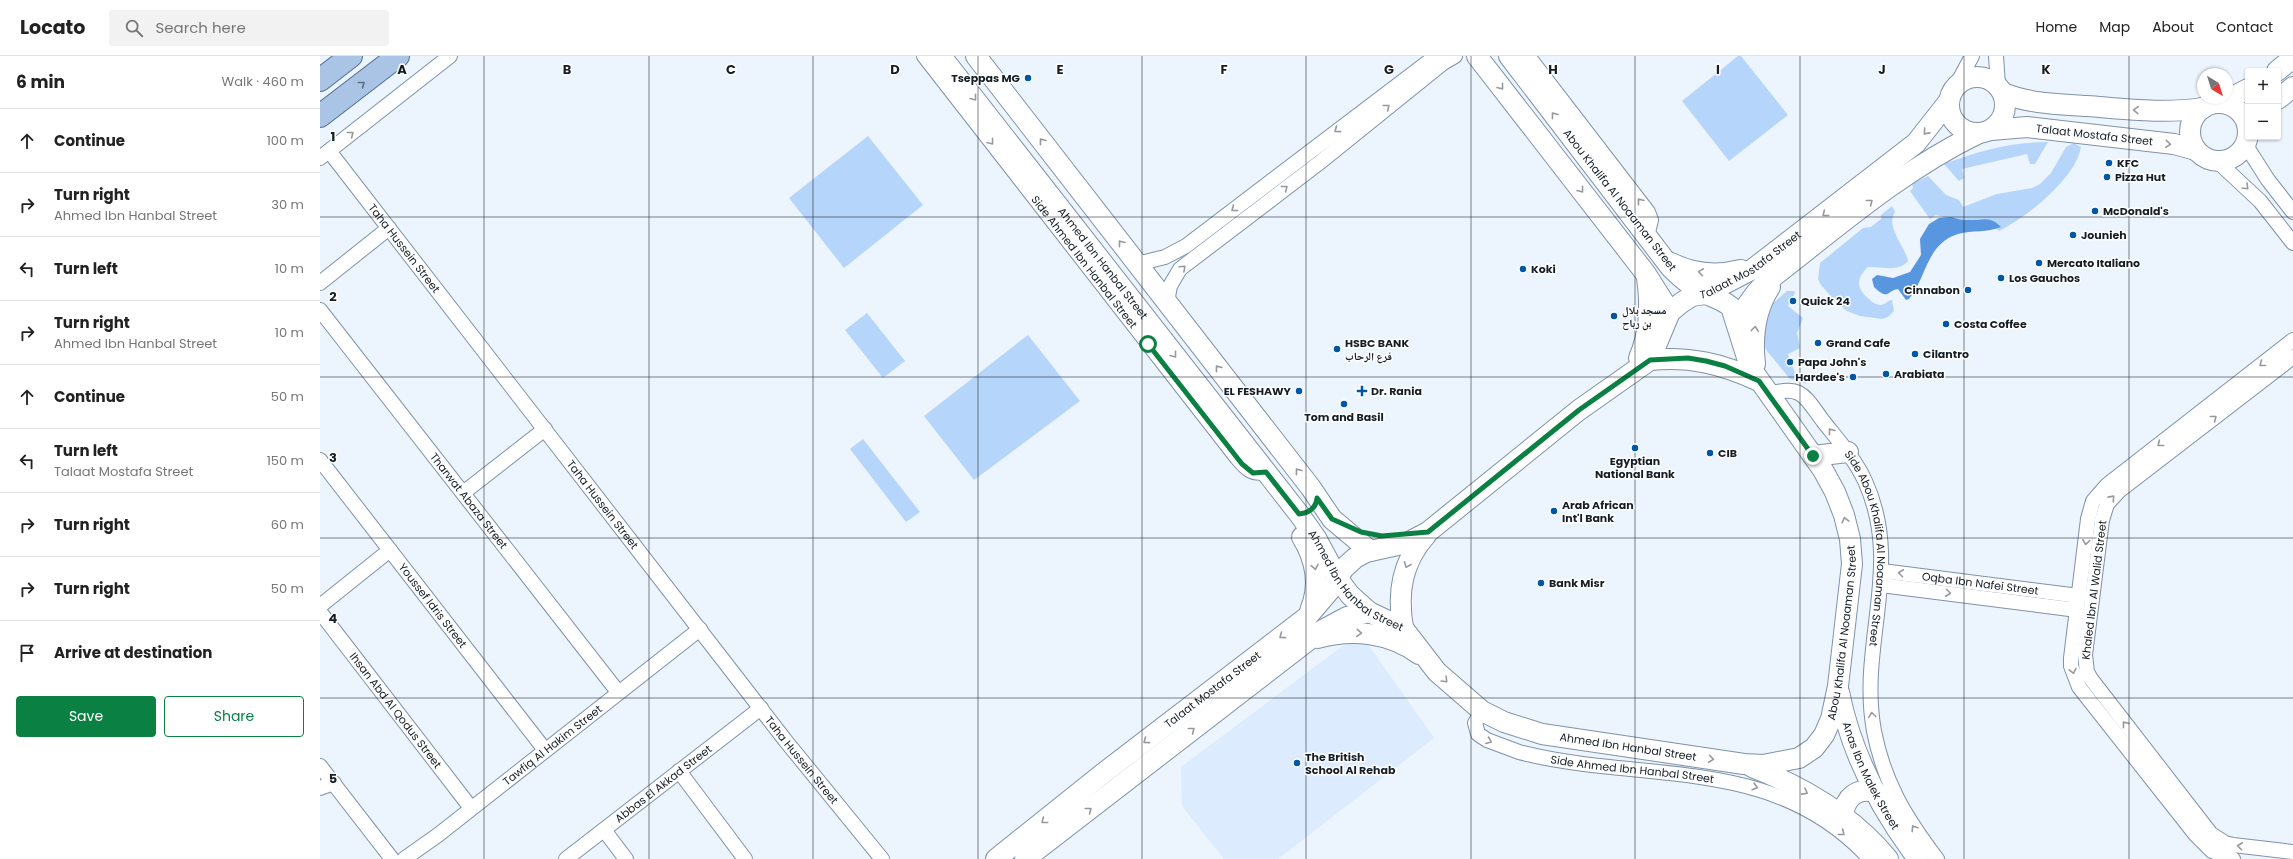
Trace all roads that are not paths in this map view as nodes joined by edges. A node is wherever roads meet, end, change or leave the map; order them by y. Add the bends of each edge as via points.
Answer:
1 (351, 56) edge
2 (398, 56) edge
3 (450, 56) edge
4 (924, 56) edge
5 (941, 56) edge
6 (976, 56) edge
7 (1436, 56) edge
8 (1455, 56) edge
9 (1477, 56) edge
10 (1509, 56) edge
11 (1528, 56) edge
12 (1972, 56) edge
13 (1996, 56) edge
14 (2293, 58) edge
15 (2281, 68) edge
16 (320, 80) edge
17 (2293, 88) edge
18 (2001, 89) junction
19 (2245, 90) edge
20 (1953, 94) junction
21 (2281, 97) edge
22 (2212, 106) junction
23 (320, 116) edge
24 (2245, 119) edge
25 (1985, 131) junction
26 (2245, 137) edge
27 (2250, 140) edge
28 (2196, 150) junction
29 (325, 154) edge
30 (2217, 161) junction
31 (1067, 173) junction
32 (1045, 188) junction
33 (1086, 198) junction
34 (2293, 212) edge
35 (1064, 214) junction
36 (389, 228) junction
37 (1647, 236) junction
38 (2293, 243) edge
39 (1628, 251) junction
40 (1663, 259) junction
41 (1138, 264) junction
42 (1771, 267) junction
43 (1646, 274) junction
44 (320, 283) edge
45 (1705, 294) junction
46 (1167, 302) junction
47 (320, 310) edge
48 (1670, 312) junction
49 (1737, 320) junction
50 (2293, 340) edge
51 (2293, 357) edge
52 (1642, 364) junction
53 (1764, 388) junction
54 (545, 429) junction
55 (1848, 452) junction
56 (1813, 456) junction
57 (320, 460) edge
58 (1270, 477) junction
59 (463, 493) junction
60 (1317, 498) junction
61 (1299, 514) junction
62 (1332, 519) junction
63 (1428, 532) junction
64 (390, 550) junction
65 (1370, 551) junction
66 (1882, 578) junction
67 (1338, 579) junction
68 (2079, 596) junction
69 (320, 606) edge
70 (2077, 610) junction
71 (320, 612) edge
72 (1370, 612) junction
73 (1307, 617) junction
74 (1403, 628) junction
75 (700, 629) junction
76 (1307, 642) junction
77 (1425, 658) junction
78 (1838, 686) junction
79 (618, 692) junction
80 (761, 708) junction
81 (1482, 711) junction
82 (1814, 748) joint
83 (545, 750) junction
84 (2138, 751) junction
85 (1744, 764) junction
86 (320, 766) edge
87 (678, 771) junction
88 (334, 783) junction
89 (320, 788) edge
90 (1876, 792) junction
91 (471, 808) junction
92 (1843, 816) junction
93 (604, 830) junction
94 (2293, 852) edge
95 (2261, 854) edge
96 (879, 858) edge
97 (392, 859) edge
98 (404, 859) edge
99 (566, 859) edge
100 (626, 859) edge
101 (745, 859) edge
102 (996, 859) edge
103 (1025, 859) edge
104 (1870, 859) edge
105 (1888, 859) edge
106 (1918, 859) edge
107 (1937, 859) edge
108 (2233, 859) edge

1 - 16 main road
23 -> 2 main road
29 -> 3 street
4 -> 58 street, Side Ahmed Ibn Hanbal Street via 1237,458 1248,470
5 -> 32 street, Ahmed Ibn Hanbal Street
31 -> 6 street, Ahmed Ibn Hanbal Street
7 -> 41 street via 1186,246 1166,257
46 -> 8 street via 1170,286 1180,269
9 -> 39 street
37 -> 10 street, Abou Khalifa Al Noaaman Street
37 -> 11 street via 1651,220 1648,212
12 - 20 street
13 - 18 street
14 - 15 street
17 - 21 street
18 - 20 street via 1982,76 1964,80
22 -> 18 street via 2172,112 2132,110 2027,101
18 - 25 street via 2005,109 1997,124
19 - 22 street
20 - 25 street via 1950,110 1957,124 1963,129
20 -> 42 street, Talaat Mostafa Street via 1916,143
22 - 24 street via 2230,105 2239,110
22 - 28 street via 2196,114 2190,132
25 -> 28 street, Talaat Mostafa Street via 2027,127 2174,144
42 -> 25 street, Talaat Mostafa Street via 1947,148
26 - 30 street via 2234,157
27 - 34 street via 2268,180
28 - 30 street via 2209,160
29 - 36 street, Taha Hussein Street
30 -> 38 street via 2260,201
31 - 32 street via 1064,185 1058,190
31 - 33 street, Ahmed Ibn Hanbal Street
32 - 35 street, Ahmed Ibn Hanbal Street
33 - 35 street via 1079,194 1065,199
41 -> 33 street, Ahmed Ibn Hanbal Street
35 -> 58 street, Ahmed Ibn Hanbal Street
36 - 44 street
36 - 54 street, Taha Hussein Street
37 - 39 street
37 - 40 street, Abou Khalifa Al Noaaman Street
39 - 43 street
42 -> 40 street via 1714,274 1690,270
40 - 45 street, Abou Khalifa Al Noaaman Street via 1680,277
41 - 46 street, Ahmed Ibn Hanbal Street
42 - 45 street, Talaat Mostafa Street via 1741,276
42 - 49 street, Talaat Mostafa Street
53 -> 42 street via 1755,364 1755,326 1768,290
43 - 48 street
43 - 52 street via 1650,306 1641,354
45 - 48 street, Talaat Mostafa Street via 1692,296
45 - 49 street, Abou Khalifa Al Noaaman Street via 1724,301 1731,307
60 -> 46 street, Ahmed Ibn Hanbal Street
47 - 59 street, Tharwat Abaza Street
48 - 52 street
49 - 53 street, Abou Khalifa Al Noaaman Street via 1744,352
50 -> 68 street, Khaled Ibn Al Walid Street via 2100,490 2090,510
84 -> 51 street, Khaled Ibn Al Walid Street via 2093,683 2085,663 2107,504 2119,491
52 - 53 street via 1682,358 1706,361 1725,366
52 - 63 street, Talaat Mostafa Street via 1572,415
55 -> 53 street, Side Abou Khalifa Al Noaaman Street via 1799,393
53 - 56 street, Abou Khalifa Al Noaaman Street
54 - 59 street
54 - 75 street, Taha Hussein Street
55 - 56 street
55 - 66 street, Side Abou Khalifa Al Noaaman Street via 1865,481 1876,510 1882,540
78 -> 56 street, Abou Khalifa Al Noaaman Street via 1852,564 1850,539 1835,492
57 - 64 street, Youssef Idris Street
58 - 61 street, Ahmed Ibn Hanbal Street
58 -> 73 street via 1285,510 1309,548 1314,561 1316,590
59 - 79 street, Tharwat Abaza Street
60 - 61 street via 1310,511
60 - 62 street, Ahmed Ibn Hanbal Street
61 - 67 street, Ahmed Ibn Hanbal Street via 1321,546
62 - 63 street via 1372,535 1398,536
62 - 65 street, Ahmed Ibn Hanbal Street
63 - 65 street, Talaat Mostafa Street via 1398,546
63 -> 74 street, Talaat Mostafa Street via 1412,553 1401,582
64 - 69 street
64 - 83 street, Youssef Idris Street
65 - 67 street, Talaat Mostafa Street via 1360,554 1349,563
68 -> 66 street, Oqba Ibn Nafei Street
66 -> 70 street, Oqba Ibn Nafei Street
107 -> 66 street, Side Abou Khalifa Al Noaaman Street via 1904,813 1892,789 1879,754 1874,729 1871,683
67 - 72 street, Ahmed Ibn Hanbal Street via 1350,595
67 - 73 street, Talaat Mostafa Street
68 - 70 street, Khaled Ibn Al Walid Street
70 -> 84 street, Khaled Ibn Al Walid Street via 2071,658 2074,678 2090,702
71 - 91 street, Ihsan Abd Al Qodus Street
72 - 74 street, Ahmed Ibn Hanbal Street
72 - 76 street, Talaat Mostafa Street via 1333,623
73 -> 102 street, Talaat Mostafa Street
74 - 77 street, Ahmed Ibn Hanbal Street
75 - 79 street, Tawfiq Al Hakim Street
75 - 80 street, Taha Hussein Street
76 -> 77 street via 1342,633 1377,635 1410,648
103 -> 76 street, Talaat Mostafa Street
77 -> 81 street, Ahmed Ibn Hanbal Street via 1450,685
78 - 82 street, Abou Khalifa Al Noaaman Street via 1831,719 1824,735
78 - 90 street, Anas Ibn Malek Street via 1849,729
79 - 83 street, Tawfiq Al Hakim Street
80 - 87 street, Abbas El Akkad Street
80 - 96 street, Taha Hussein Street
81 -> 85 street, Ahmed Ibn Hanbal Street via 1504,722 1542,734
81 -> 104 street, Side Ahmed Ibn Hanbal Street via 1475,723 1478,734 1514,750 1539,756 1732,782 1773,793 1812,812 1846,836
82 - 85 street, Ahmed Ibn Hanbal Street via 1799,758 1781,763
83 - 91 street, Tawfiq Al Hakim Street
95 -> 84 street, Khaled Ibn Al Walid Street via 2225,843 2212,834
84 - 108 street, Khaled Ibn Al Walid Street via 2203,844 2212,851
85 -> 92 street via 1792,785
86 - 88 street
87 - 93 street, Abbas El Akkad Street
87 - 101 street
88 - 89 street
88 - 97 street
90 - 92 street via 1868,790 1853,794 1847,800
90 - 106 street, Anas Ibn Malek Street via 1889,817
91 - 98 street, Tawfiq Al Hakim Street
92 - 105 street via 1865,834
93 - 99 street, Abbas El Akkad Street
93 - 100 street
94 - 95 street, Khaled Ibn Al Walid Street

